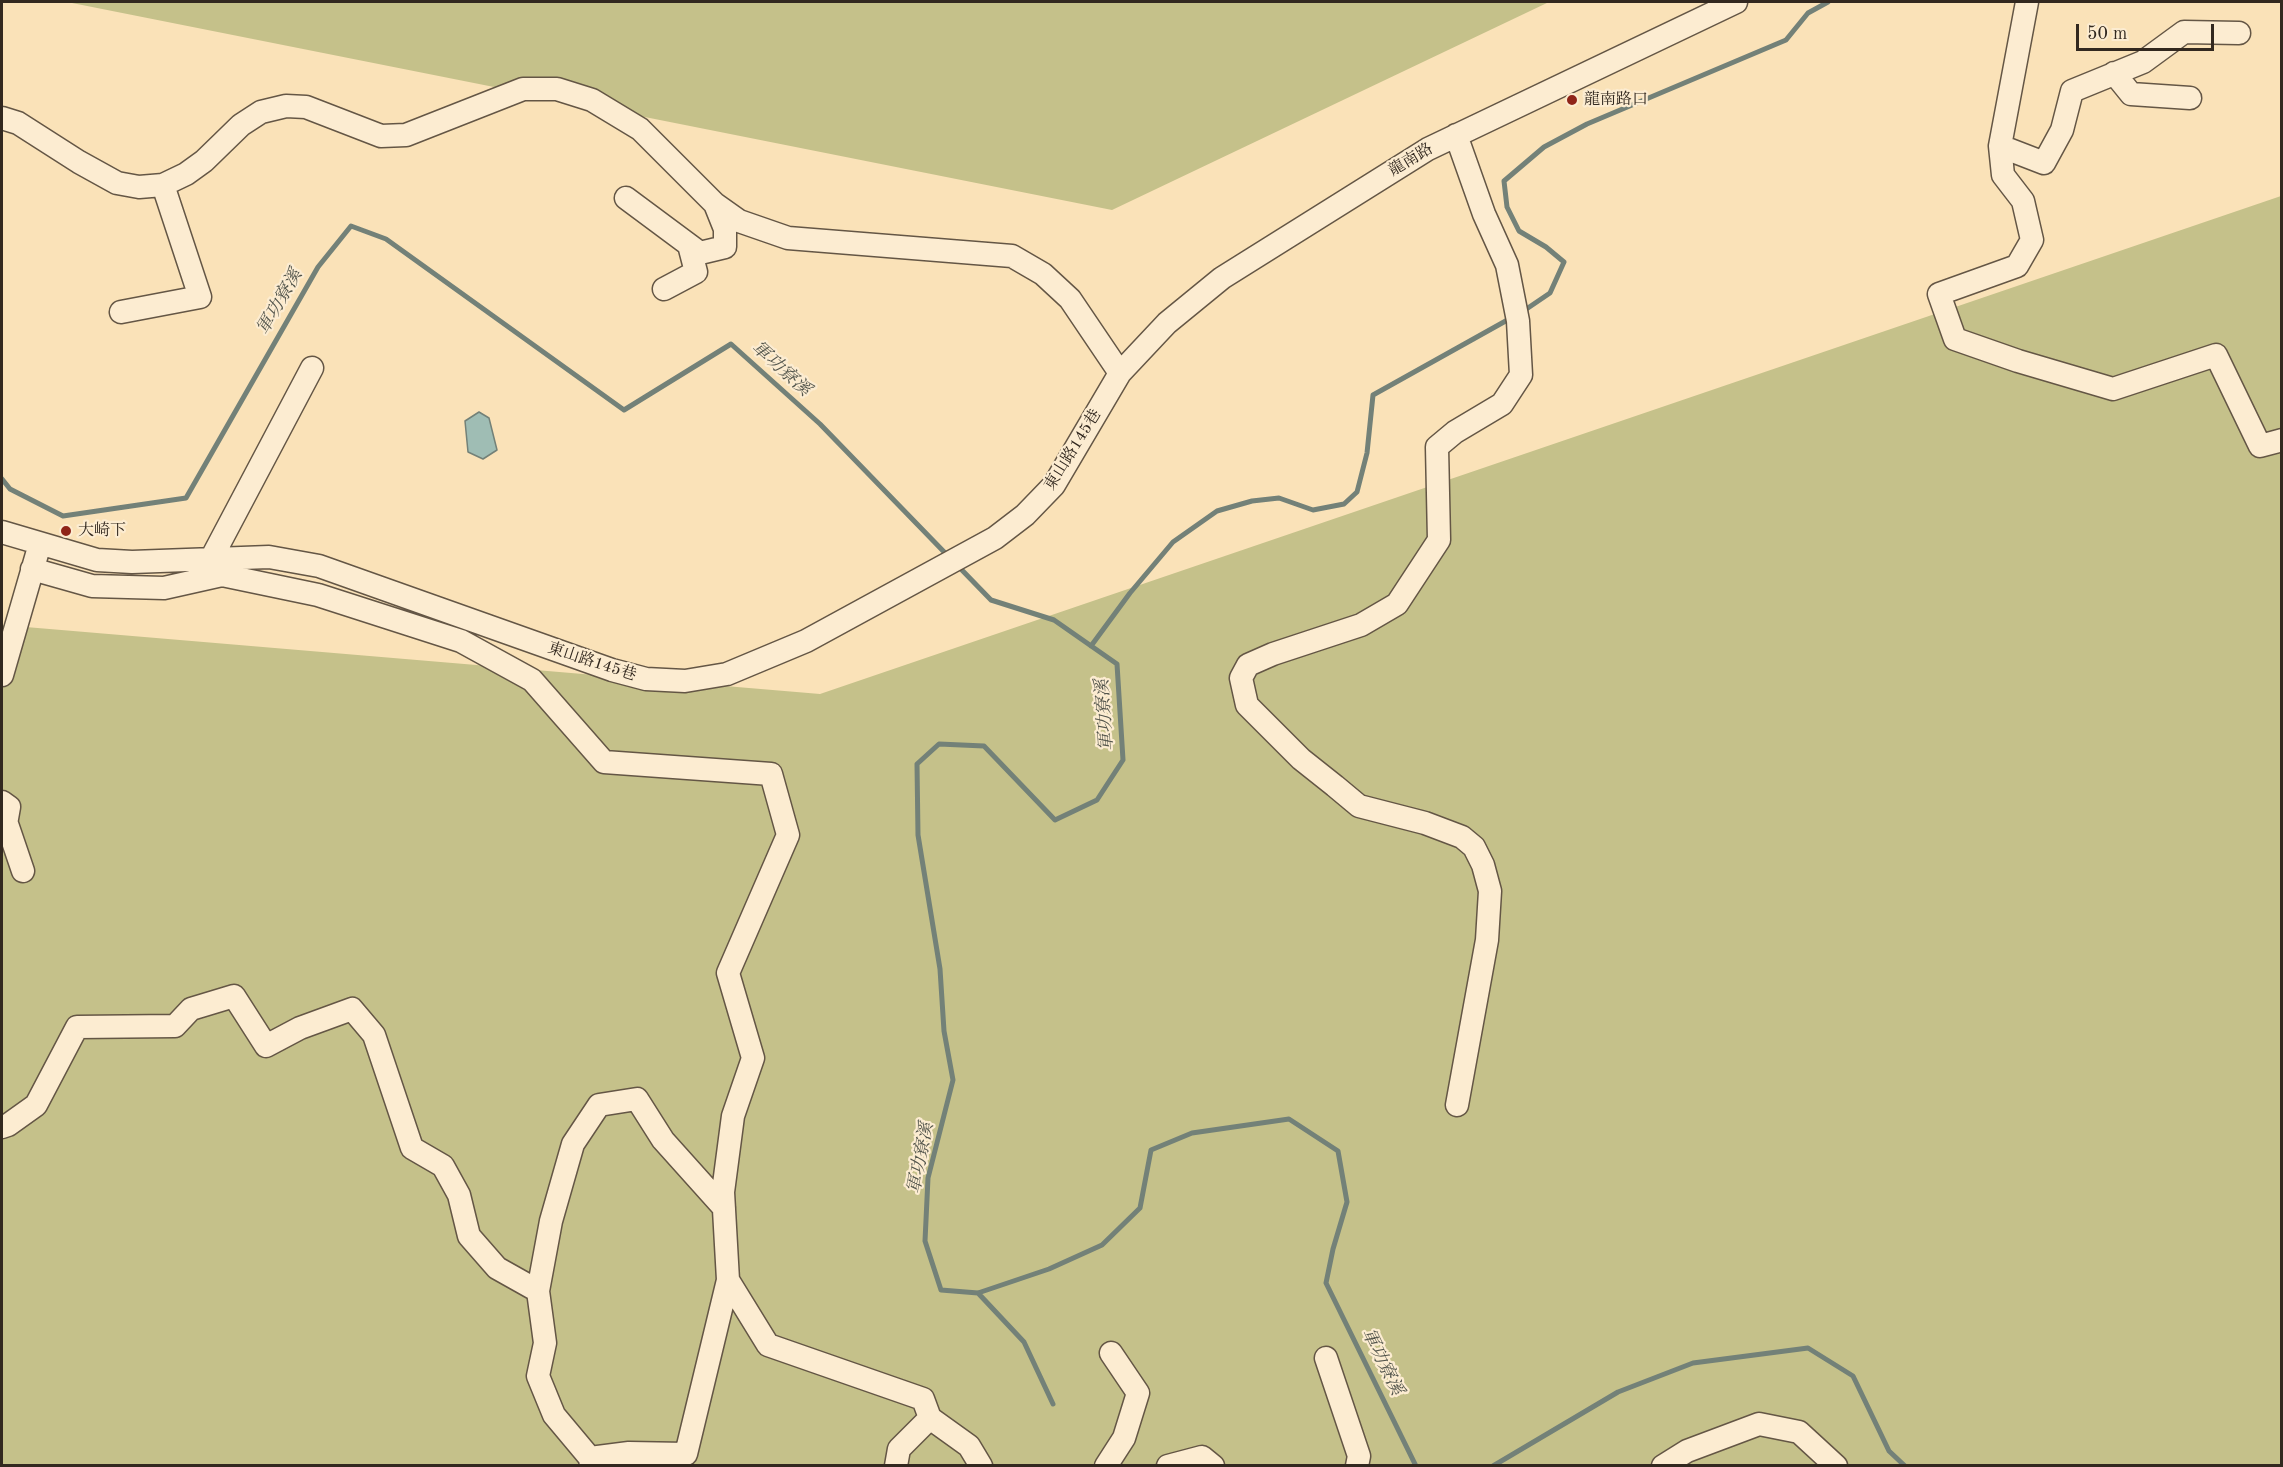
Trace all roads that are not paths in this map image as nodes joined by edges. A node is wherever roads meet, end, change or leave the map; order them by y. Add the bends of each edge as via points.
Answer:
1 (1736, 2) edge
2 (2027, 2) edge
3 (2239, 33) dead end
4 (2114, 73) junction
5 (2190, 98) dead end
6 (2, 118) edge
7 (1456, 135) junction
8 (2000, 146) junction
9 (163, 185) junction
10 (626, 198) dead end
11 (715, 204) junction
12 (689, 245) junction
13 (664, 289) dead end
14 (122, 312) dead end
15 (312, 368) dead end
16 (1120, 373) junction
17 (2282, 440) edge
18 (2, 532) edge
19 (39, 544) junction
20 (210, 561) junction
21 (32, 569) junction
22 (2, 675) edge
23 (3, 815) edge
24 (23, 871) dead end
25 (1457, 1105) dead end
26 (2, 1127) edge
27 (724, 1209) junction
28 (728, 1280) junction
29 (538, 1291) junction
30 (1111, 1353) dead end
31 (1326, 1358) dead end
32 (930, 1418) junction
33 (591, 1462) edge
34 (896, 1466) edge
35 (981, 1466) edge
36 (1106, 1466) edge
37 (1168, 1466) edge
38 (1213, 1466) edge
39 (1357, 1466) edge
40 (1663, 1466) edge
41 (1836, 1466) edge

1 - 7 street, 龍南路
2 - 8 street
3 - 4 street via 2184,32 2143,62
4 - 5 street via 2131,94
4 - 8 street via 2072,91 2062,130 2044,163
6 - 9 street via 18,123 117,183 139,187
7 - 16 street, 龍南路 via 1428,148 1222,278 1167,323
7 - 25 street via 1484,214 1508,265 1517,312 1521,375 1502,404 1437,447 1439,540 1397,604 1361,625 1248,665 1241,678 1247,705 1301,759 1359,806 1462,837 1474,847 1484,865 1490,891 1487,940
8 - 17 street via 2003,174 2023,201 2032,240 2017,266 1939,294 1955,339 2113,389 2216,355 2260,446
9 - 11 street via 204,161 241,125 261,112 306,106 381,136 406,135 523,89 557,89 592,100 640,129
9 - 14 street via 200,297
10 - 12 street
11 - 12 street via 725,229 725,248 700,253
11 - 16 street via 739,221 788,238 1012,256 1043,274 1070,299
12 - 13 street via 696,272
15 - 20 street
16 - 20 street, 東山路145巷 via 1054,485 995,538 806,641 727,674 685,681 646,679 319,566 269,557
18 - 19 street, 東山路145巷
19 - 20 street, 東山路145巷 via 98,560
19 - 21 street
21 - 22 street
21 - 27 street via 93,586 164,588 222,575 318,595 461,641 532,680 604,762 771,774 788,835 728,973 753,1058 733,1116
23 - 24 street
26 - 29 street via 36,1105 77,1027 175,1026 191,1009 234,996 266,1046 300,1028 352,1009 374,1035 412,1148 443,1166 459,1195 469,1236 497,1268
27 - 28 street
27 - 29 street via 663,1140 637,1099 599,1106 573,1144 551,1221
28 - 32 street via 768,1345 923,1400
28 - 33 street via 686,1454 629,1452
29 - 33 street via 545,1343 537,1376 554,1414
30 - 36 street via 1138,1394 1124,1438
31 - 39 street via 1359,1456
32 - 34 street via 899,1449
32 - 35 street via 969,1446
37 - 38 street via 1202,1457
40 - 41 street via 1688,1451 1759,1424 1799,1432

